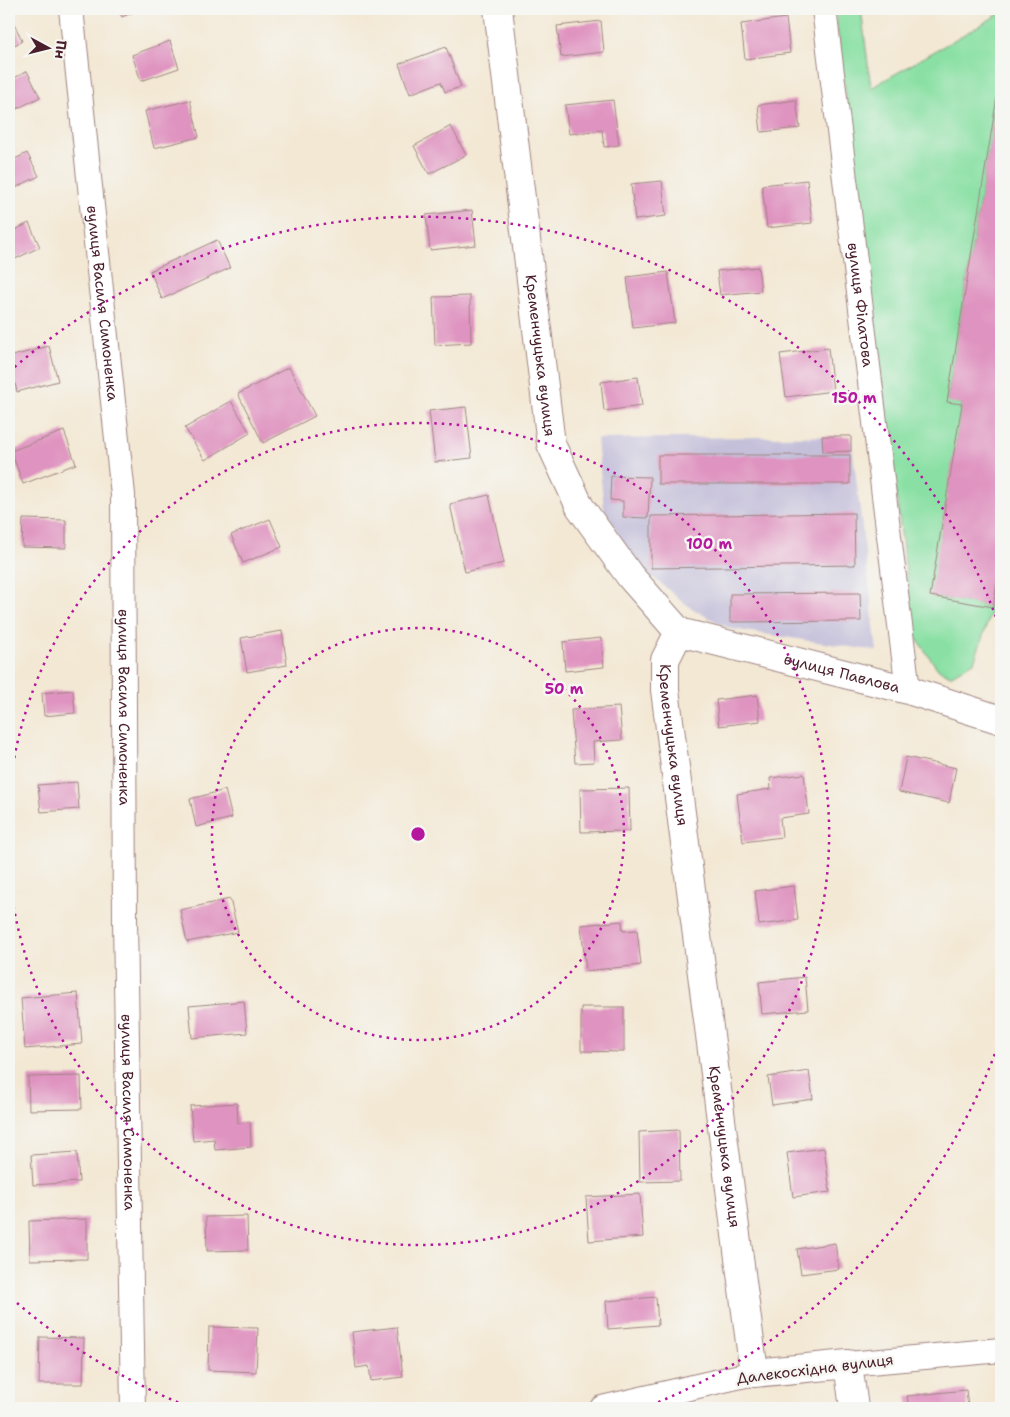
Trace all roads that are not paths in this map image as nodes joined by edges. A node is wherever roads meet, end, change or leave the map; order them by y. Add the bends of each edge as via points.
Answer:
1 (71, 9) edge
2 (498, 9) edge
3 (824, 9) edge
4 (679, 632) junction
5 (908, 690) junction
6 (1001, 720) edge
7 (1001, 1350) edge
8 (848, 1364) junction
9 (754, 1373) junction
10 (133, 1408) edge
11 (602, 1408) edge
12 (854, 1408) edge

1 - 10 street, вулиця Василя Симоненка via 123,495 125,920
2 - 4 street, Кременчуцька вулиця via 551,444 580,507 630,576
3 - 5 street, вулиця Філатова
4 - 5 street, вулиця Павлова
4 - 9 street, Кременчуцька вулиця via 664,660 664,690
5 - 6 street, вулиця Павлова
7 - 8 street, Далекосхідна вулиця
8 - 9 street, Далекосхідна вулиця
8 - 12 street
9 - 11 street, Далекосхідна вулиця

